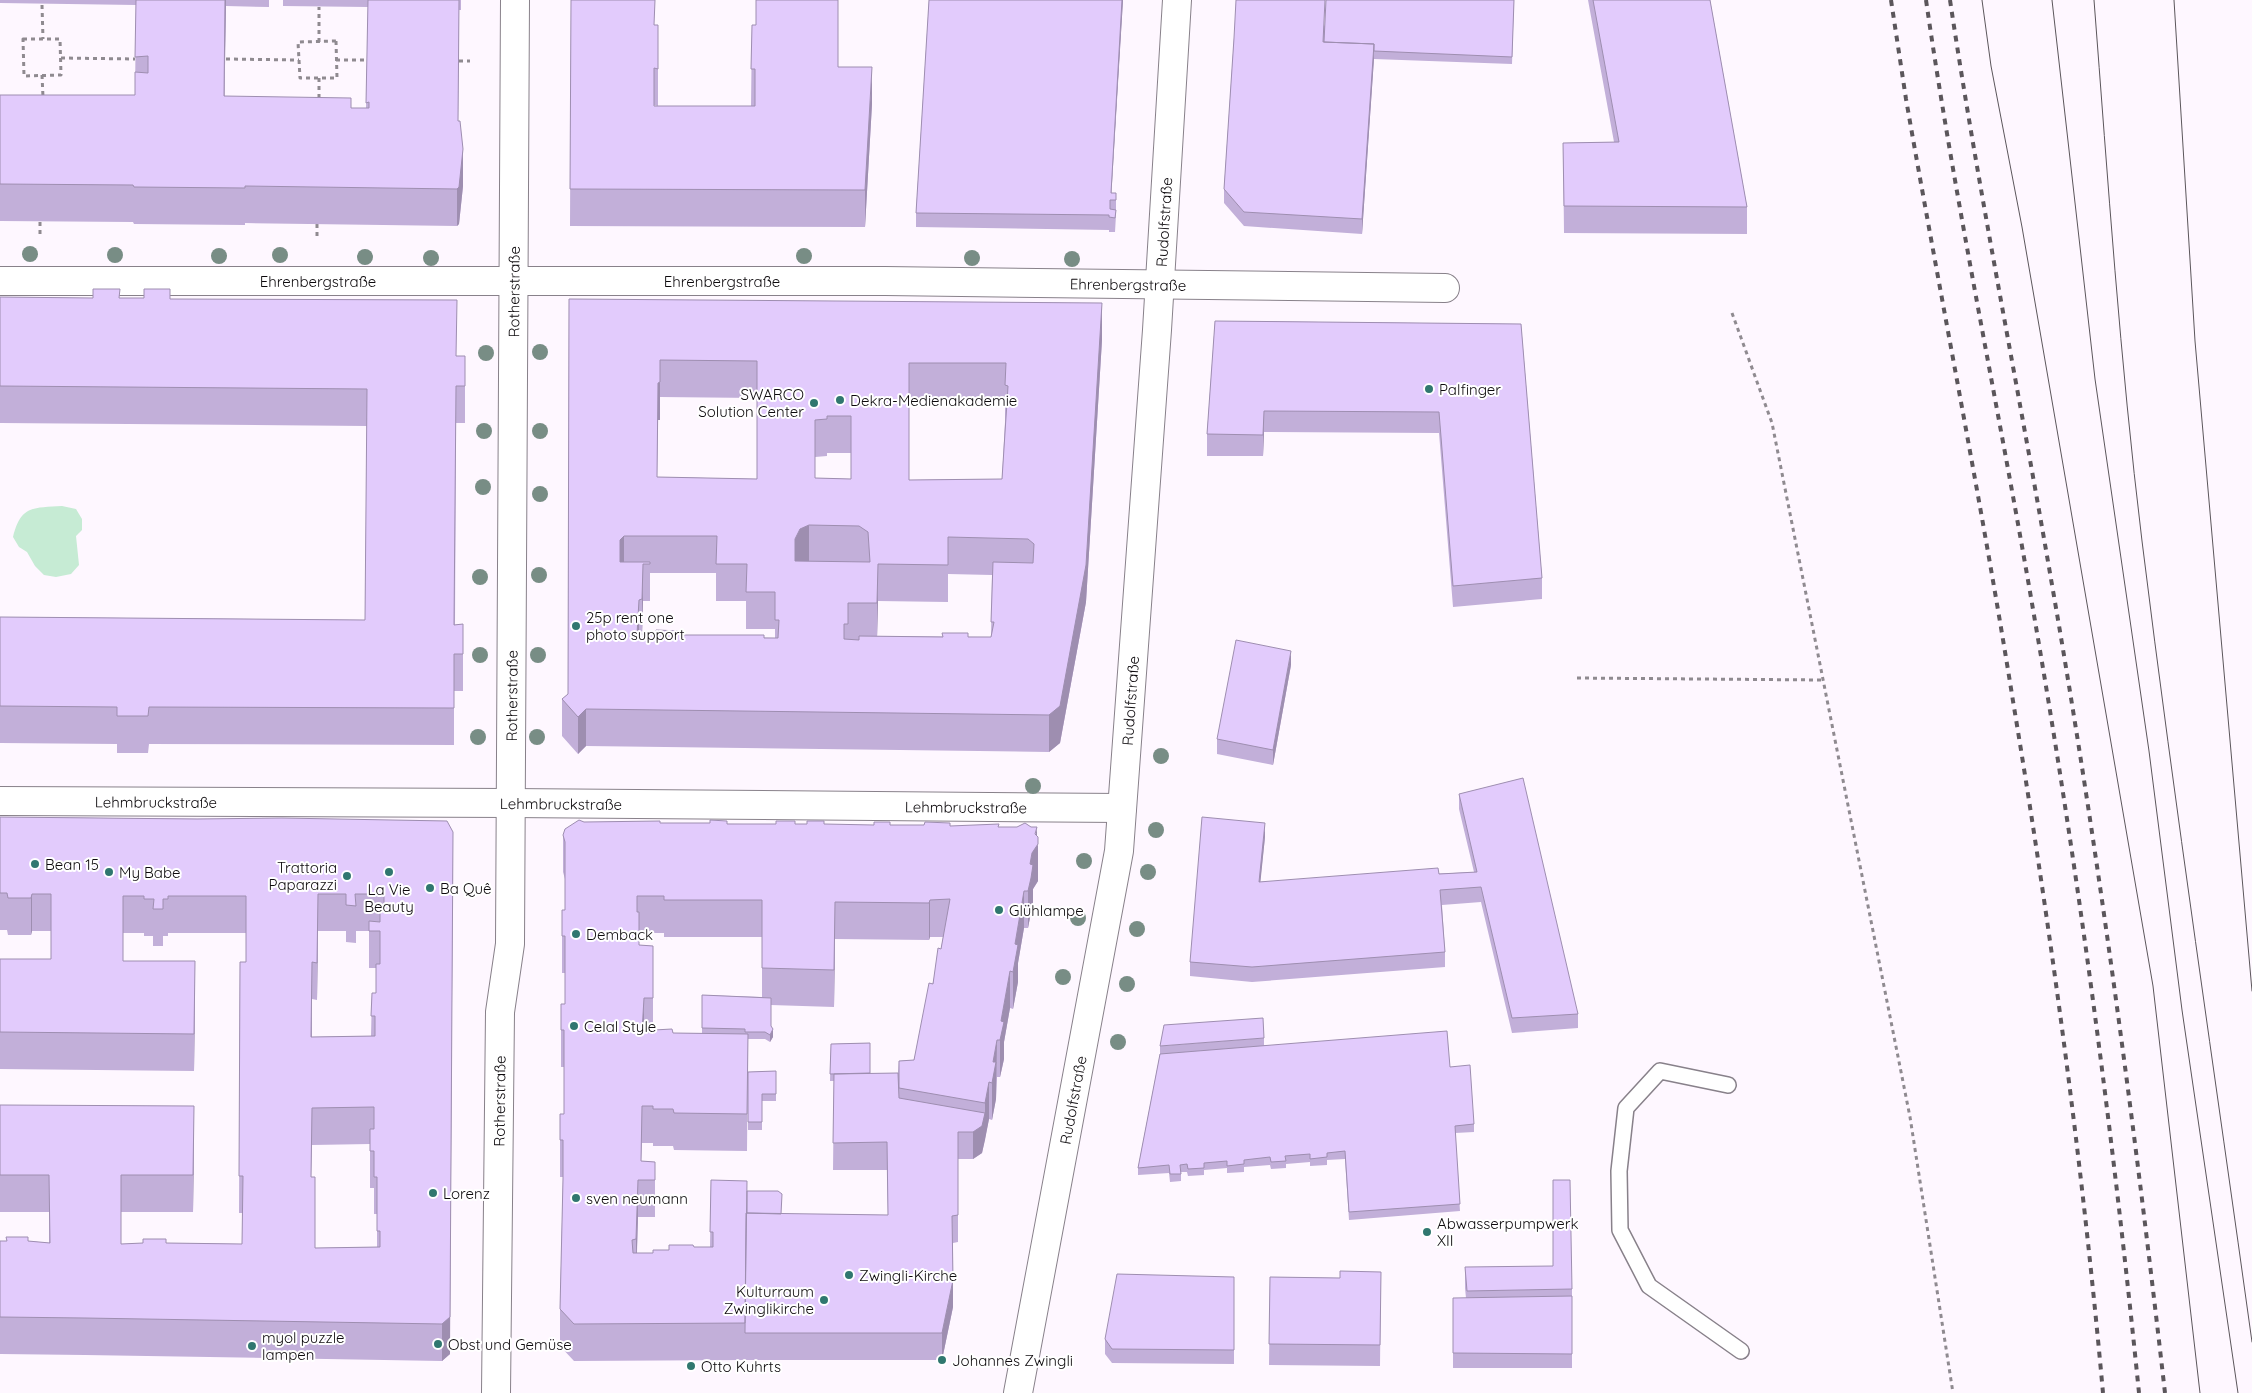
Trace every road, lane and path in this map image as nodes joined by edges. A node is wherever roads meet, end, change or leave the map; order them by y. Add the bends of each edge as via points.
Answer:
1 (515, 0) edge
2 (1177, 0) edge
3 (42, 5) dead end
4 (319, 7) dead end
5 (43, 39) junction
6 (319, 42) junction
7 (61, 58) junction
8 (135, 59) edge
9 (226, 59) edge
10 (299, 60) junction
11 (336, 60) junction
12 (369, 60) edge
13 (458, 61) edge
14 (470, 61) dead end
15 (42, 75) junction
16 (318, 78) junction
17 (43, 104) edge
18 (319, 106) edge
19 (40, 222) edge
20 (317, 224) edge
21 (40, 234) dead end
22 (317, 236) edge
23 (0, 281) edge
24 (514, 281) junction
25 (1160, 286) junction
26 (1445, 288) dead end
27 (1732, 313) dead end
28 (1577, 678) dead end
29 (1823, 680) junction
30 (0, 801) edge
31 (510, 803) junction
32 (1122, 808) junction
33 (1728, 1085) dead end
34 (1741, 1351) dead end
35 (496, 1393) edge
36 (1018, 1393) edge
37 (1953, 1393) edge

1 - 24 street, Rotherstraße
2 - 25 street, Rudolfstraße
3 - 5 path
4 - 6 path
5 - 7 path via 60,39
5 - 15 path via 23,39 24,76
6 - 10 path via 298,42
6 - 11 path via 336,41
7 - 8 path
7 - 15 path via 61,75
9 - 10 path
10 - 16 path via 300,78
11 - 12 path
11 - 16 path via 337,78
13 - 14 path
15 - 17 path
16 - 18 path
19 - 21 path
20 - 22 path
23 - 24 street, Ehrenbergstraße
24 - 25 street, Ehrenbergstraße via 885,281
24 - 31 street, Rotherstraße
25 - 26 street, Ehrenbergstraße
25 - 32 street, Rudolfstraße
27 - 29 path via 1772,422
28 - 29 path
29 - 37 path via 1910,1117
30 - 31 street, Lehmbruckstraße
31 - 32 street, Lehmbruckstraße
31 - 35 street, Rotherstraße via 510,944 500,1012
32 - 36 street, Rudolfstraße via 1117,860
33 - 34 lane via 1660,1070 1626,1108 1619,1172 1620,1230 1649,1286

